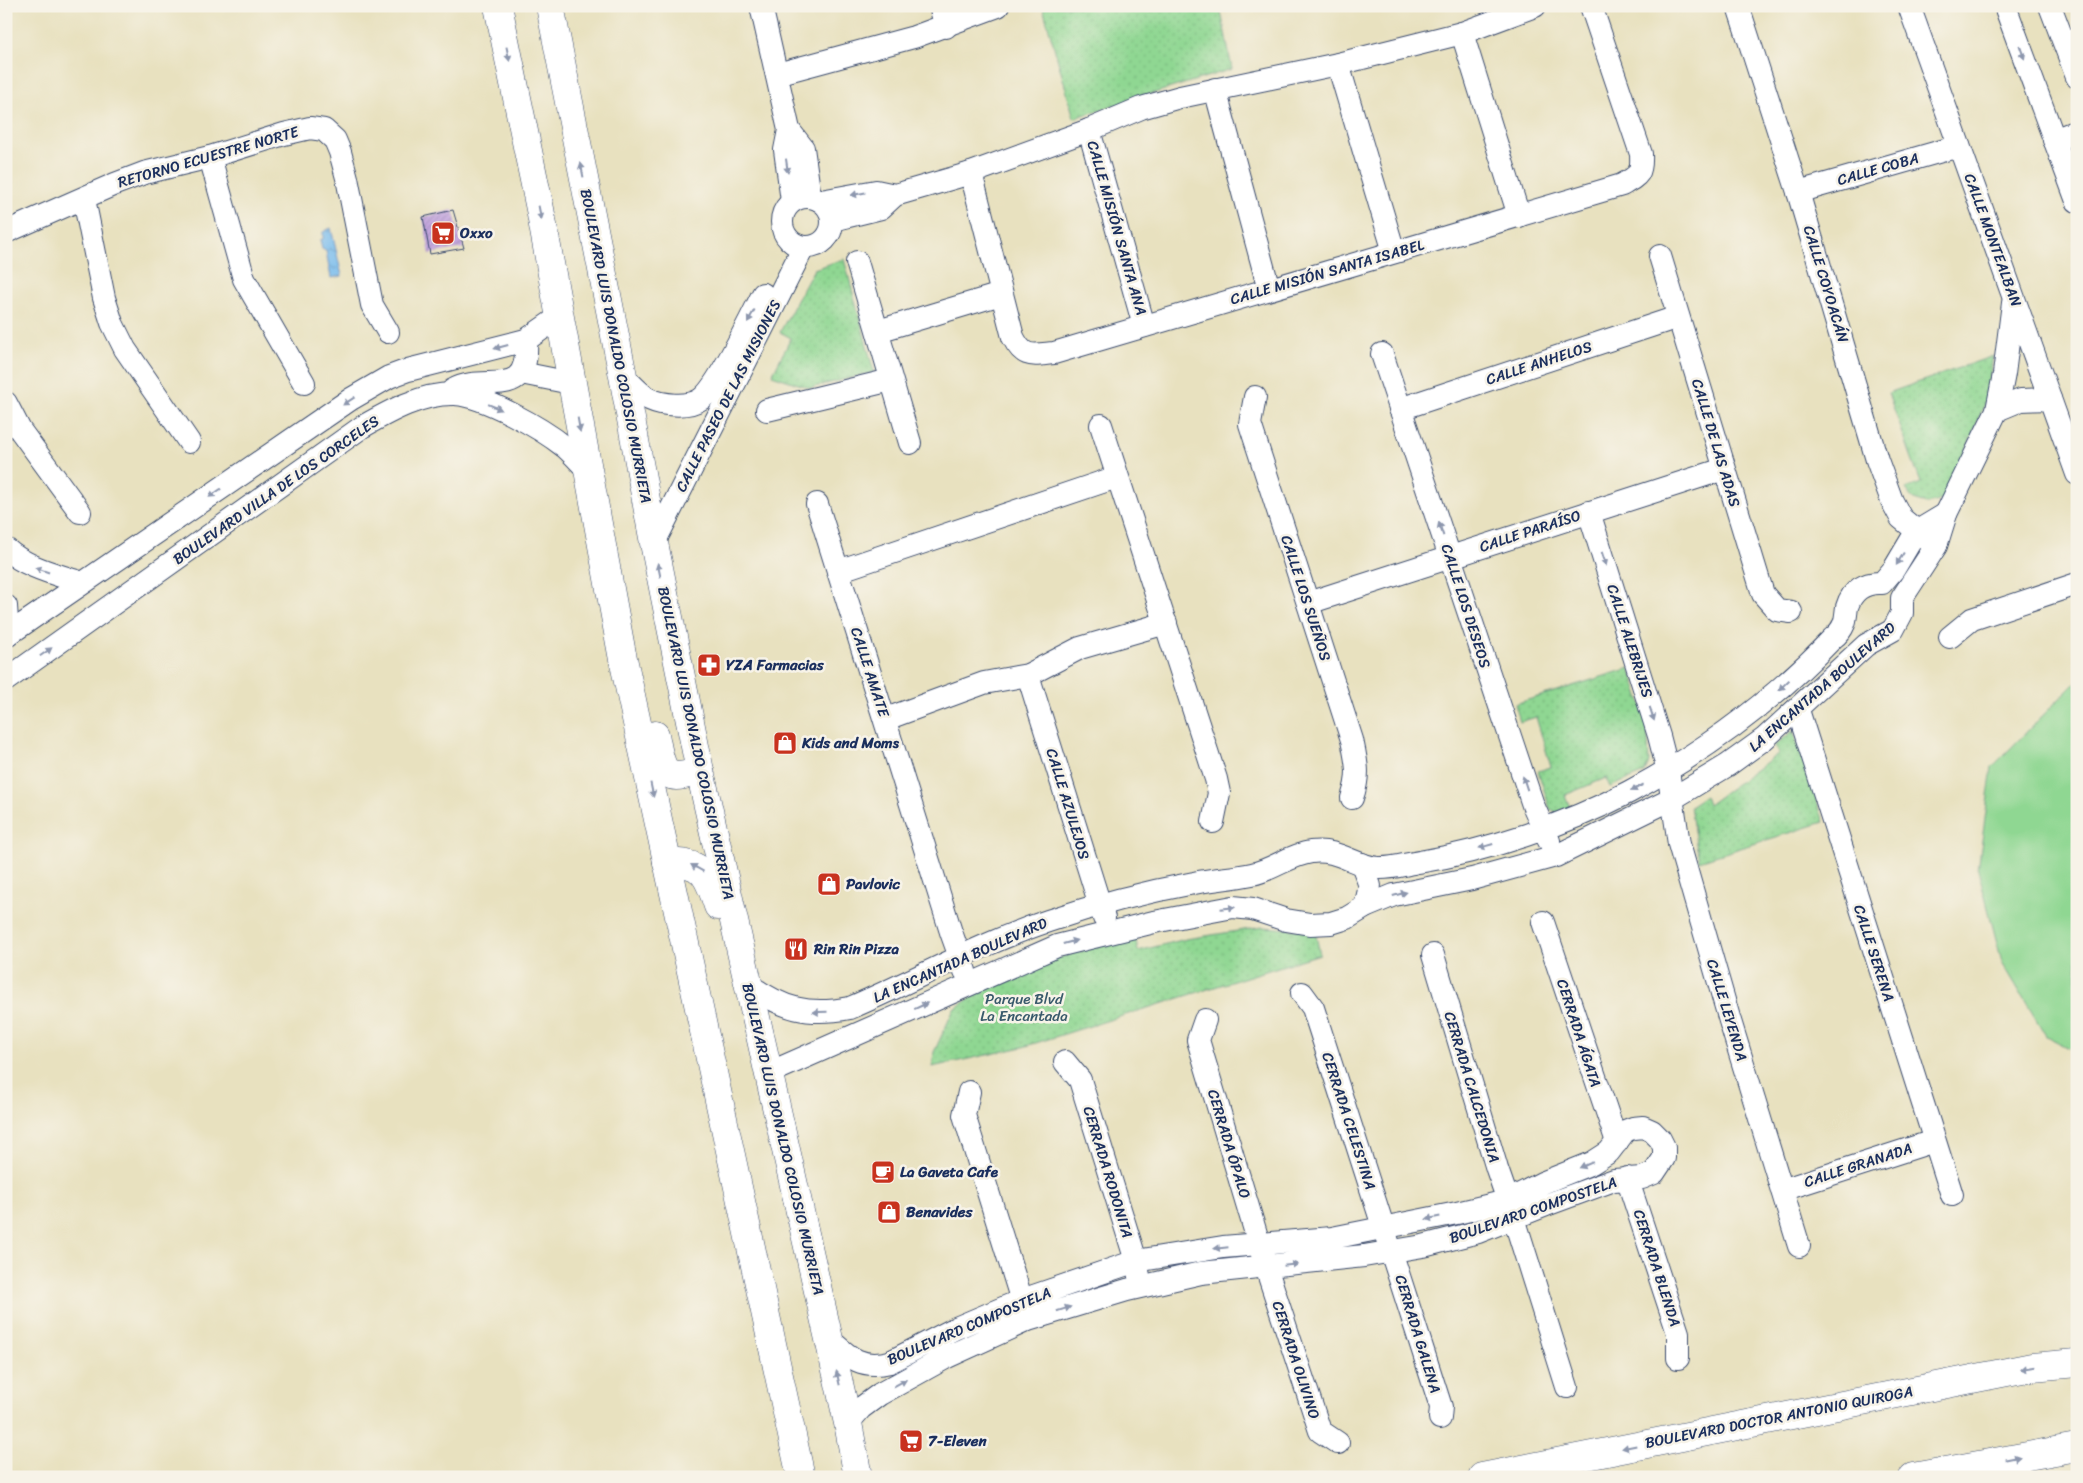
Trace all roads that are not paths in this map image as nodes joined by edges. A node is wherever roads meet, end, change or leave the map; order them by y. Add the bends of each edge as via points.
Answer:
1 (498, 6) edge
2 (550, 6) edge
3 (761, 6) edge
4 (998, 6) edge
5 (1535, 6) edge
6 (1591, 6) edge
7 (1738, 6) edge
8 (1909, 6) edge
9 (2005, 6) edge
10 (2050, 6) edge
11 (943, 16) edge
12 (1462, 33) junction
13 (1338, 64) junction
14 (776, 74) junction
15 (2077, 77) edge
16 (1215, 90) junction
17 (1089, 130) junction
18 (2077, 132) edge
19 (2054, 140) junction
20 (1959, 146) junction
21 (210, 157) junction
22 (971, 173) junction
23 (2075, 189) edge
24 (1798, 192) junction
25 (84, 199) junction
26 (814, 205) junction
27 (1518, 216) junction
28 (6, 232) edge
29 (797, 245) junction
30 (1394, 252) junction
31 (1660, 256) dead end
32 (857, 262) dead end
33 (1268, 289) junction
34 (1001, 294) junction
35 (2014, 300) junction
36 (559, 317) junction
37 (1678, 317) junction
38 (1144, 326) junction
39 (878, 331) junction
40 (388, 332) dead end
41 (526, 340) junction
42 (1382, 354) dead end
43 (521, 373) junction
44 (623, 376) junction
45 (389, 377) junction
46 (891, 380) junction
47 (304, 383) dead end
48 (571, 383) junction
49 (449, 395) junction
50 (1255, 398) dead end
51 (2050, 398) junction
52 (6, 403) edge
53 (401, 406) junction
54 (1400, 409) junction
55 (767, 410) dead end
56 (1997, 410) junction
57 (1101, 425) dead end
58 (189, 442) dead end
59 (910, 443) dead end
60 (587, 469) junction
61 (1724, 469) junction
62 (2077, 474) edge
63 (1117, 477) junction
64 (817, 504) dead end
65 (80, 512) dead end
66 (1589, 512) junction
67 (1946, 514) junction
68 (1916, 532) junction
69 (654, 543) junction
70 (1936, 546) junction
71 (6, 549) edge
72 (1450, 557) junction
73 (109, 566) junction
74 (605, 567) junction
75 (838, 571) junction
76 (82, 583) junction
77 (1882, 583) junction
78 (2077, 584) edge
79 (126, 596) junction
80 (1902, 598) junction
81 (1308, 603) junction
82 (6, 606) edge
83 (1791, 612) dead end
84 (1166, 623) junction
85 (7, 636) edge
86 (1950, 636) dead end
87 (1805, 665) junction
88 (1028, 675) junction
89 (6, 680) edge
90 (1824, 686) junction
91 (1798, 710) junction
92 (886, 719) junction
93 (700, 771) junction
94 (1668, 771) junction
95 (1352, 798) dead end
96 (1672, 799) junction
97 (1213, 822) dead end
98 (1543, 828) junction
99 (1556, 856) junction
100 (667, 863) junction
101 (1362, 864) junction
102 (1265, 871) junction
103 (1100, 905) junction
104 (1365, 907) junction
105 (1272, 915) junction
106 (1543, 922) dead end
107 (1109, 932) junction
108 (742, 955) junction
109 (1433, 955) dead end
110 (960, 957) junction
111 (970, 984) junction
112 (749, 985) junction
113 (1302, 993) dead end
114 (1205, 1020) dead end
115 (1065, 1062) dead end
116 (769, 1073) junction
117 (969, 1092) dead end
118 (1934, 1140) junction
119 (1617, 1142) junction
120 (1627, 1178) junction
121 (1782, 1190) junction
122 (1952, 1195) dead end
123 (1511, 1209) junction
124 (1383, 1228) junction
125 (1260, 1245) junction
126 (1799, 1246) dead end
127 (1392, 1252) junction
128 (1136, 1262) junction
129 (1266, 1267) junction
130 (1141, 1287) junction
131 (1025, 1310) junction
132 (828, 1338) junction
133 (943, 1348) junction
134 (1678, 1358) dead end
135 (2077, 1363) edge
136 (1567, 1387) dead end
137 (1440, 1418) dead end
138 (848, 1423) junction
139 (1338, 1443) dead end
140 (2077, 1448) edge
141 (802, 1477) edge
142 (858, 1477) edge
143 (1482, 1477) edge
144 (1913, 1477) edge

1 -> 36 main road
44 -> 2 main road, BOULEVARD LUIS DONALDO COLOSIO MURRIETA
3 - 14 street
4 - 11 street
5 - 12 street
6 - 27 street, CALLE MISIÓN SANTA ISABEL via 1641,154 1642,169 1637,177 1622,185
7 - 24 street, CALLE COYOACÁN
8 - 20 street, CALLE MONTEALBAN
9 -> 19 street
10 - 15 street
11 - 14 street via 914,37
12 - 13 street
12 - 27 street
13 - 16 street
13 - 30 street
14 - 26 street via 789,130 784,150
16 - 17 street via 1141,108
16 - 33 street
17 - 22 street
17 - 38 street, CALLE MISIÓN SANTA ANA
18 - 19 street
19 - 23 street
20 - 24 street, CALLE COBA
20 - 35 street, CALLE MONTEALBAN
21 - 25 street, RETORNO ECUESTRE NORTE via 144,173
21 - 40 street, RETORNO ECUESTRE NORTE via 310,128 324,130 335,140 347,178 372,305
21 - 47 street via 244,280
22 - 26 street via 895,196 876,191
22 - 34 street, CALLE MISIÓN SANTA ISABEL
24 - 68 street, CALLE COYOACÁN via 1877,460 1901,518
25 - 28 street, RETORNO ECUESTRE NORTE
25 - 58 street via 112,323 125,349
26 - 29 street via 782,214 783,231
26 - 29 street via 830,234 812,248
27 - 30 street, CALLE MISIÓN SANTA ISABEL
29 -> 44 street, CALLE PASEO DE LAS MISIONES via 716,380 699,400 666,404 648,398
29 - 69 street, CALLE PASEO DE LAS MISIONES
30 - 33 street, CALLE MISIÓN SANTA ISABEL
31 - 37 street, CALLE DE LAS ADAS
32 - 39 street
33 - 38 street, CALLE MISIÓN SANTA ISABEL
34 - 38 street, CALLE MISIÓN SANTA ISABEL via 1013,337 1019,350 1026,354 1054,353
34 - 39 street
35 - 51 street, CALLE MONTEALBAN
35 - 56 street, LA ENCANTADA BOULEVARD
36 - 41 street, BOULEVARD VILLA DE LOS CORCELES
36 - 48 main road
37 - 54 street, CALLE ANHELOS
37 - 61 street, CALLE DE LAS ADAS
39 - 46 street
41 - 43 street via 527,358
41 -> 45 street, BOULEVARD VILLA DE LOS CORCELES via 442,360
42 - 54 street, CALLE LOS DESEOS
43 - 48 street
43 - 49 street via 496,384 455,388
44 - 69 main road, BOULEVARD LUIS DONALDO COLOSIO MURRIETA
45 - 53 street
45 -> 73 street, BOULEVARD VILLA DE LOS CORCELES via 351,399
46 - 55 street
46 - 59 street
48 -> 60 main road
49 - 53 street, BOULEVARD VILLA DE LOS CORCELES via 423,398
49 -> 60 street, BOULEVARD VILLA DE LOS CORCELES via 478,400 509,413 565,448
50 - 81 street, CALLE LOS SUEÑOS via 1250,424
51 - 56 street via 2021,400
51 - 62 street, CALLE MONTEALBAN
52 - 65 street via 20,430
53 - 79 street, BOULEVARD VILLA DE LOS CORCELES via 354,432
72 -> 54 street, CALLE LOS DESEOS
56 - 67 street, LA ENCANTADA BOULEVARD
57 - 63 street
60 - 74 main road
61 - 66 street, CALLE PARAÍSO
61 - 83 street, CALLE DE LAS ADAS via 1763,594 1777,610
63 - 75 street
63 - 84 street
64 - 75 street, CALLE AMATE
66 - 72 street, CALLE PARAÍSO
66 -> 94 street, CALLE ALEBRIJES
67 - 68 street
67 - 70 street, LA ENCANTADA BOULEVARD
68 - 70 street, CALLE COYOACÁN
68 -> 77 street
93 -> 69 main road, BOULEVARD LUIS DONALDO COLOSIO MURRIETA
70 - 80 street, LA ENCANTADA BOULEVARD
76 -> 71 street via 32,566
72 - 81 street, CALLE PARAÍSO
98 -> 72 street, CALLE LOS DESEOS
73 - 76 street, BOULEVARD VILLA DE LOS CORCELES
73 - 79 street
74 - 93 main road via 638,649 664,767 675,776
74 -> 100 main road
75 - 92 street, CALLE AMATE
76 - 85 street, BOULEVARD VILLA DE LOS CORCELES
77 - 80 street via 1895,589
77 - 87 street, LA ENCANTADA BOULEVARD via 1867,584 1856,591 1848,603 1844,625
78 - 86 street via 1972,619
89 -> 79 street, BOULEVARD VILLA DE LOS CORCELES
80 - 90 street, LA ENCANTADA BOULEVARD via 1902,612 1893,630 1866,645
81 - 95 street, CALLE LOS SUEÑOS via 1354,749 1358,783
82 - 85 street
84 - 88 street via 1080,648
84 - 97 street via 1216,779 1219,793
87 - 90 street
87 -> 94 street, LA ENCANTADA BOULEVARD via 1776,692 1696,754
88 - 92 street via 984,683
88 - 103 street, CALLE AZULEJOS
90 - 91 street, LA ENCANTADA BOULEVARD
91 - 96 street, LA ENCANTADA BOULEVARD via 1728,765
91 - 118 street, CALLE SERENA
92 - 110 street, CALLE AMATE
93 - 108 main road, BOULEVARD LUIS DONALDO COLOSIO MURRIETA
94 - 96 street, CALLE LEYENDA
94 -> 98 street, LA ENCANTADA BOULEVARD via 1624,794
96 - 99 street, LA ENCANTADA BOULEVARD
96 - 121 street, CALLE LEYENDA via 1679,844
98 - 99 street, CALLE LOS DESEOS
98 -> 101 street, LA ENCANTADA BOULEVARD via 1443,858 1380,868
104 -> 99 street, LA ENCANTADA BOULEVARD via 1394,895 1480,877
108 -> 100 main road via 728,940 711,884 703,871 692,865
100 - 141 main road
101 - 102 street, LA ENCANTADA BOULEVARD via 1344,855 1312,851 1293,856
101 - 104 street via 1370,886
102 - 103 street, LA ENCANTADA BOULEVARD via 1195,882
102 - 105 street via 1260,885 1261,900
103 - 107 street, CALLE AZULEJOS
103 - 110 street, LA ENCANTADA BOULEVARD via 1045,922
104 - 105 street, LA ENCANTADA BOULEVARD via 1347,918 1330,923 1310,924
107 -> 105 street, LA ENCANTADA BOULEVARD via 1233,907
106 - 119 street, CERRADA ÁGATA
111 -> 107 street, LA ENCANTADA BOULEVARD via 1057,946
108 - 112 main road, BOULEVARD LUIS DONALDO COLOSIO MURRIETA
109 - 123 street, CERRADA CALCEDONIA
110 - 111 street, CALLE AMATE
110 -> 112 street, LA ENCANTADA BOULEVARD via 858,1004 831,1012 789,1008
116 -> 111 street, LA ENCANTADA BOULEVARD
112 - 116 main road, BOULEVARD LUIS DONALDO COLOSIO MURRIETA
113 - 124 street, CERRADA CELESTINA via 1313,1008
114 - 125 street, CERRADA ÓPALO via 1198,1040
115 - 128 street, CERRADA RODONITA via 1080,1080
116 - 132 main road, BOULEVARD LUIS DONALDO COLOSIO MURRIETA
117 - 131 street via 964,1115
118 - 121 street, CALLE GRANADA
118 - 122 street, CALLE SERENA
119 - 120 street, BOULEVARD COMPOSTELA via 1626,1131 1642,1127 1652,1131 1664,1147 1664,1158 1654,1173 1642,1178
119 -> 123 street, BOULEVARD COMPOSTELA via 1609,1152 1592,1163 1542,1183
120 - 123 street, BOULEVARD COMPOSTELA
120 - 134 street, CERRADA BLENDA via 1678,1333
121 - 126 street, CALLE LEYENDA
123 -> 124 street, BOULEVARD COMPOSTELA via 1457,1213
123 - 127 street, BOULEVARD COMPOSTELA via 1478,1232
123 - 136 street, CERRADA CALCEDONIA
124 - 125 street, BOULEVARD COMPOSTELA via 1332,1238
124 - 127 street, CERRADA CELESTINA
125 -> 128 street, BOULEVARD COMPOSTELA via 1223,1247
125 - 129 street, CERRADA ÓPALO
129 -> 127 street, BOULEVARD COMPOSTELA
127 - 137 street, CERRADA GALENA via 1441,1407
128 - 130 street, CERRADA RODONITA
128 - 131 street, BOULEVARD COMPOSTELA
129 - 130 street, BOULEVARD COMPOSTELA via 1201,1274
129 - 139 street, CERRADA OLIVINO via 1320,1432
131 -> 130 street, BOULEVARD COMPOSTELA
131 - 133 street, BOULEVARD COMPOSTELA
132 - 133 street, BOULEVARD COMPOSTELA via 850,1358 866,1364 878,1365
138 -> 132 main road, BOULEVARD LUIS DONALDO COLOSIO MURRIETA
138 -> 133 street, BOULEVARD COMPOSTELA via 861,1408
135 -> 143 main road, BOULEVARD DOCTOR ANTONIO QUIROGA via 2032,1367
138 - 142 main road, BOULEVARD LUIS DONALDO COLOSIO MURRIETA
144 -> 140 main road

